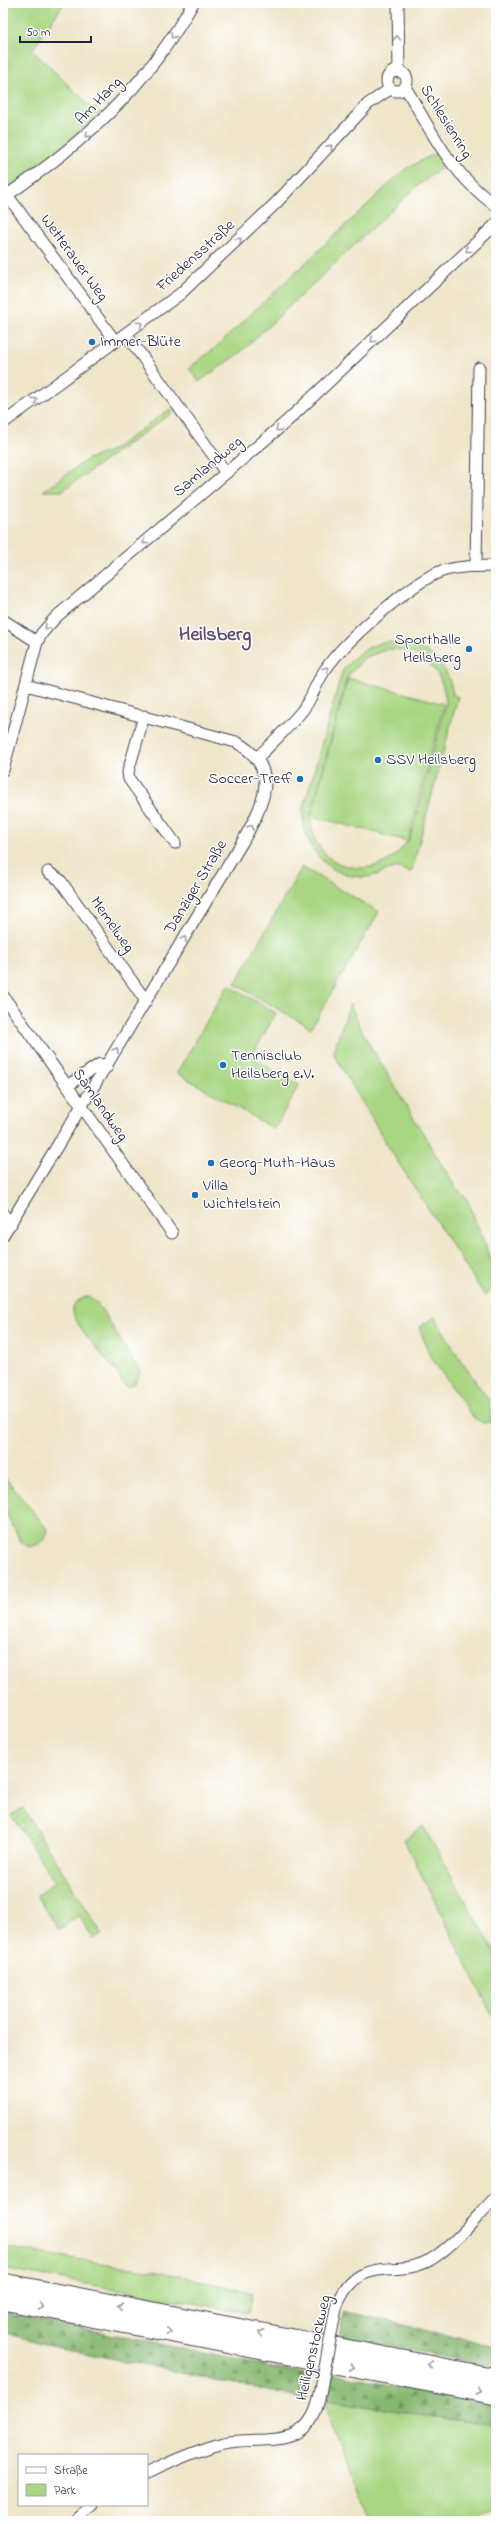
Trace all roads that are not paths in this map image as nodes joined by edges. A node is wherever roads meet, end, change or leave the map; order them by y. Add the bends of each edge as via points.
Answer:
1 (193, 3) edge
2 (398, 3) edge
3 (399, 72) junction
4 (405, 87) junction
5 (390, 89) junction
6 (5, 196) edge
7 (496, 206) edge
8 (496, 224) edge
9 (126, 334) junction
10 (115, 341) junction
11 (479, 368) dead end
12 (3, 423) edge
13 (226, 473) junction
14 (476, 566) junction
15 (496, 566) edge
16 (3, 620) edge
17 (38, 642) junction
18 (26, 685) junction
19 (144, 716) junction
20 (257, 758) junction
21 (3, 770) edge
22 (175, 843) dead end
23 (48, 872) dead end
24 (3, 996) edge
25 (146, 1001) junction
26 (107, 1067) junction
27 (67, 1086) junction
28 (82, 1108) junction
29 (3, 1214) edge
30 (11, 1224) junction
31 (172, 1233) dead end
32 (3, 1235) edge
33 (496, 2197) edge
34 (3, 2283) edge
35 (3, 2300) edge
36 (496, 2378) edge
37 (496, 2395) edge
38 (148, 2473) edge
39 (90, 2506) edge
40 (73, 2521) edge

1 -> 6 street, Am Hang via 157,59 110,114 81,141
3 -> 2 street, Schlesienring
3 - 4 street, Schlesienring via 406,77
3 - 5 street via 394,72 388,78
4 - 5 street, Schlesienring via 400,91
4 - 7 street, Schlesienring via 452,166
9 -> 5 street, Friedensstraße via 180,294 231,247 282,197 368,104
6 - 10 street, Wetterauer Weg
8 -> 13 street, Samlandweg via 288,420
9 - 10 street, Friedensstraße
9 - 13 street
12 -> 10 street, Friedensstraße
11 - 14 street
13 -> 17 street, Samlandweg via 56,617 42,633
14 - 15 street
20 -> 14 street via 308,704 325,669 377,617 425,579 450,569
16 - 17 street
17 - 18 street, Samlandweg
18 - 19 street, Danziger Straße
18 - 21 street, Samlandweg
19 - 20 street, Danziger Straße via 231,740 244,746
19 - 22 street via 128,772 130,779
25 -> 20 street, Danziger Straße via 258,815 266,790 264,775
23 - 25 street, Memelweg via 60,880
24 - 27 street, Samlandweg
26 -> 25 street, Danziger Straße
26 - 27 street via 100,1064
26 - 28 street, Danziger Straße
27 - 28 street, Samlandweg
28 - 30 street, Danziger Straße
28 - 31 street, Samlandweg
29 - 30 street
30 - 32 street, Danziger Straße
33 - 38 street, Heiligenstockweg, bridge via 439,2254 421,2264 386,2268 361,2276 342,2293 336,2308 319,2399 314,2416 309,2422 289,2437 271,2441 226,2443 181,2457
36 -> 34 highway
35 -> 37 highway
39 - 40 street

